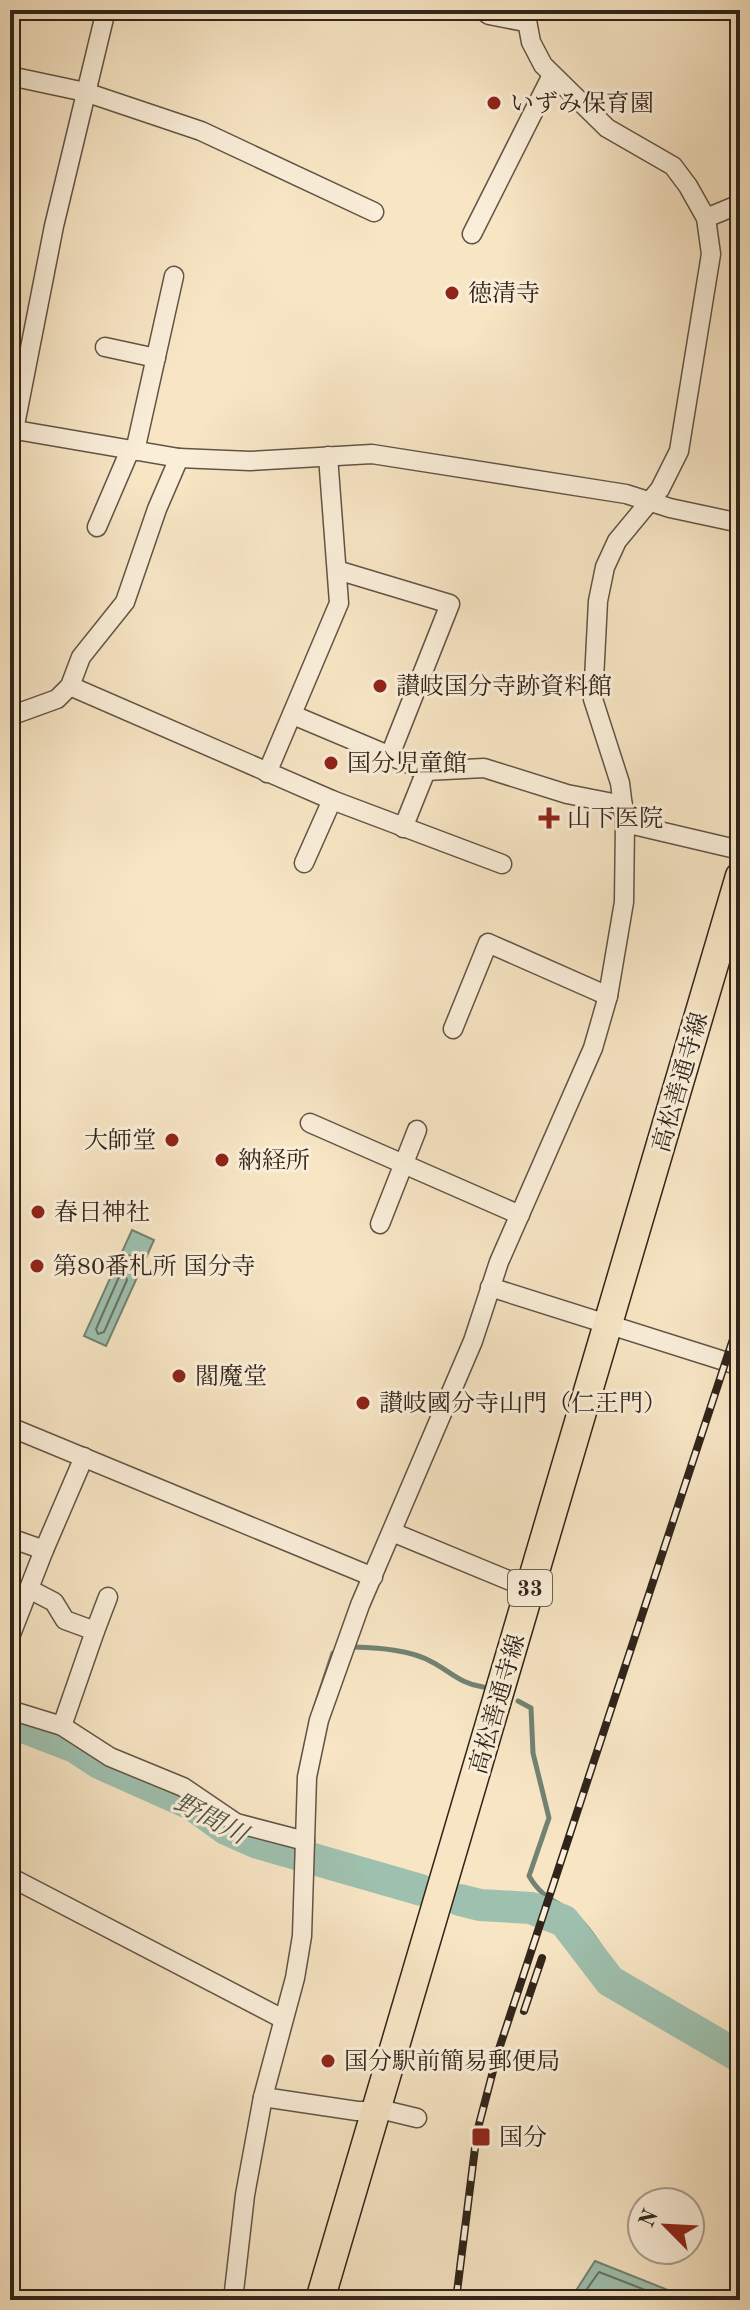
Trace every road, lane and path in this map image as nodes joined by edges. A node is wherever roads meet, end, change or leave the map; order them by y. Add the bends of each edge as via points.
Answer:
1 (106, 10) edge
2 (482, 10) edge
3 (525, 16) edge
4 (552, 75) junction
5 (10, 76) edge
6 (85, 92) junction
7 (740, 204) edge
8 (374, 212) dead end
9 (706, 218) junction
10 (472, 234) dead end
11 (174, 276) dead end
12 (105, 347) dead end
13 (156, 358) junction
14 (12, 429) edge
15 (132, 450) junction
16 (328, 456) junction
17 (179, 458) junction
18 (650, 501) junction
19 (740, 523) edge
20 (97, 527) dead end
21 (337, 570) junction
22 (70, 686) junction
23 (293, 715) junction
24 (10, 716) edge
25 (390, 755) junction
26 (426, 771) junction
27 (267, 773) junction
28 (332, 800) junction
29 (624, 814) junction
30 (403, 828) junction
31 (740, 850) edge
32 (304, 863) dead end
33 (502, 864) dead end
34 (740, 876) edge
35 (608, 996) junction
36 (453, 1029) dead end
37 (310, 1123) dead end
38 (417, 1130) dead end
39 (402, 1164) junction
40 (520, 1215) junction
41 (380, 1224) dead end
42 (490, 1287) junction
43 (607, 1323) junction
44 (740, 1366) edge
45 (10, 1427) edge
46 (84, 1457) junction
47 (392, 1532) junction
48 (10, 1538) edge
49 (44, 1550) junction
50 (373, 1577) junction
51 (29, 1589) junction
52 (530, 1589) junction
53 (108, 1597) dead end
54 (95, 1631) junction
55 (10, 1637) edge
56 (10, 1710) edge
57 (62, 1726) junction
58 (305, 1852) junction
59 (10, 1877) edge
60 (283, 2019) junction
61 (263, 2097) junction
62 (375, 2111) junction
63 (417, 2118) dead end
64 (233, 2300) edge
65 (320, 2300) edge

1 - 6 street
2 - 3 street
3 - 4 street via 543,65
4 - 9 street via 607,128 673,166
4 - 10 street
5 - 6 street
6 - 8 street via 201,131
6 - 14 street
7 - 9 street
9 - 18 street via 711,254 685,427 679,451
11 - 13 street
12 - 13 street
13 - 15 street
14 - 15 street
15 - 17 street
15 - 20 street
16 - 17 street
16 - 18 street via 372,454
16 - 21 street
17 - 22 street via 125,602 81,657
18 - 19 street
18 - 29 street via 617,541 598,601 593,699 620,783
21 - 23 street via 339,603
21 - 25 street via 450,604
22 - 24 street via 57,699
22 - 27 street
23 - 25 street
23 - 27 street
25 - 26 street
26 - 29 street via 484,768
26 - 30 street
27 - 28 street
28 - 30 street
28 - 32 street
29 - 31 street
29 - 35 street via 624,902
30 - 33 street
34 - 43 main road, 高松善通寺線 / 33
35 - 36 street via 488,943
35 - 40 street via 593,1048
37 - 39 street
38 - 39 street
39 - 40 street
39 - 41 street
40 - 42 street
42 - 43 street
42 - 47 street via 451,1396
43 - 44 street
43 - 52 main road, 高松善通寺線 / 33
45 - 46 street
46 - 49 street
46 - 50 street
47 - 50 street
47 - 52 street
48 - 49 street
49 - 51 street
50 - 58 street via 319,1720 307,1777
51 - 54 street via 54,1602 65,1620
51 - 55 street
52 - 62 main road, 高松善通寺線 / 33
53 - 54 street
54 - 57 street
56 - 57 street
57 - 58 street via 110,1757 183,1787 236,1823
58 - 60 street via 302,1936
59 - 60 street
60 - 61 street
61 - 62 street
61 - 64 street
62 - 63 street
62 - 65 main road, 高松善通寺線 / 33

